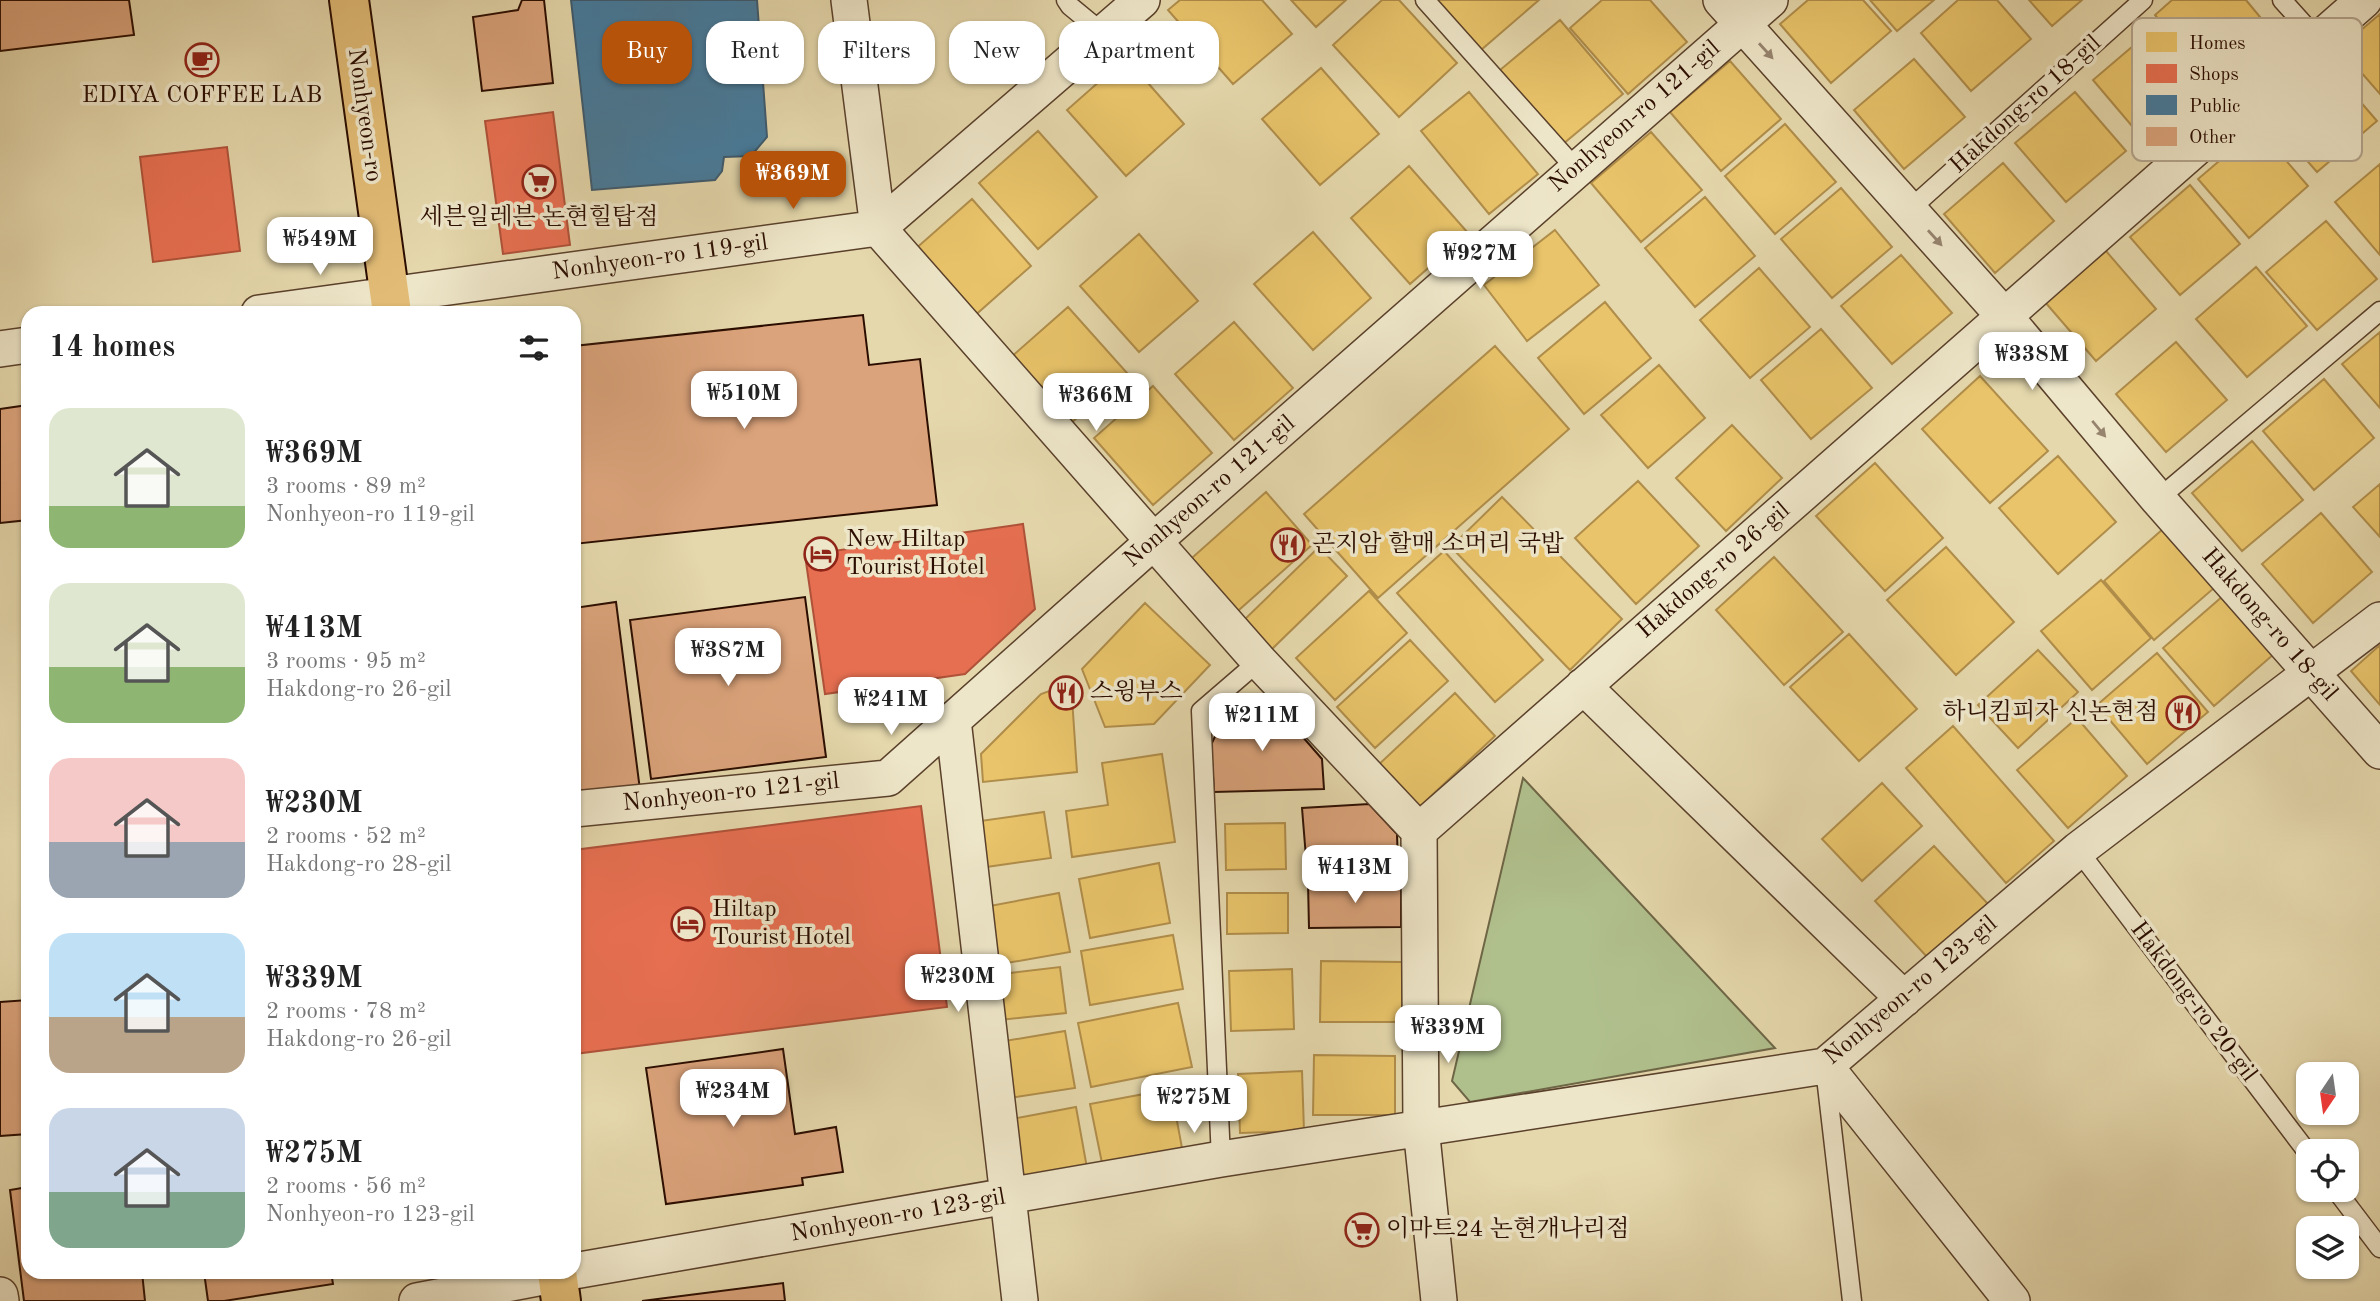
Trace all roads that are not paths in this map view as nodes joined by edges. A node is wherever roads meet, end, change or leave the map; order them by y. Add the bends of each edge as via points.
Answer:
1 (349, 0) edge
2 (849, 0) edge
3 (1066, 0) edge
4 (1142, 0) edge
5 (1425, 0) edge
6 (1770, 0) edge
7 (2143, 0) edge
8 (2282, 0) edge
9 (2364, 0) edge
10 (1731, 12) edge
11 (2298, 18) edge
12 (2343, 18) edge
13 (1088, 21) edge
14 (1119, 21) edge
15 (1059, 73) edge
16 (2181, 161) edge
17 (1576, 169) junction
18 (1909, 209) junction
19 (878, 228) junction
20 (390, 304) edge
21 (361, 306) edge
22 (2380, 311) edge
23 (2005, 317) junction
24 (21, 346) edge
25 (0, 349) edge
26 (2158, 499) junction
27 (1154, 541) junction
28 (2380, 620) edge
29 (1259, 661) junction
30 (2311, 673) junction
31 (1583, 686) junction
32 (953, 720) junction
33 (2380, 751) edge
34 (581, 808) edge
35 (1419, 831) junction
36 (2078, 850) junction
37 (1904, 999) junction
38 (1825, 1066) junction
39 (1421, 1127) junction
40 (2297, 1139) edge
41 (1221, 1159) junction
42 (1007, 1197) junction
43 (2345, 1202) edge
44 (2380, 1248) edge
45 (581, 1275) edge
46 (558, 1279) edge
47 (0, 1296) edge
48 (1, 1301) edge
49 (417, 1301) edge
50 (1020, 1301) edge
51 (1439, 1301) edge
52 (1852, 1301) edge
53 (2011, 1301) edge

1 - 20 main road, Nonhyeon-ro
2 - 19 street
3 - 13 lane
4 - 14 street
5 - 17 lane
6 - 10 street, Nonhyeon-ro 121-gil
7 - 18 lane, Hakdong-ro 18-gil
8 - 11 lane
9 - 12 street, Hakdong-ro 26-gil
10 - 17 street, Nonhyeon-ro 121-gil
10 -> 18 street, Hakdong-ro 18-gil
15 - 19 street
16 - 23 street, Hakdong-ro 26-gil
17 - 27 street, Nonhyeon-ro 121-gil
18 -> 23 street, Hakdong-ro 18-gil
19 - 20 street, Nonhyeon-ro 119-gil
19 - 27 street
20 - 21 street, Nonhyeon-ro 119-gil
22 - 26 lane
23 -> 26 street, Hakdong-ro 18-gil
23 - 31 street, Hakdong-ro 26-gil
24 - 25 street
26 - 30 street, Hakdong-ro 18-gil
27 - 29 street
27 - 32 street, Nonhyeon-ro 121-gil
28 - 30 street, Nonhyeon-ro 123-gil
29 - 35 street
29 - 41 lane via 1201,711
30 - 33 street, Hakdong-ro 18-gil
30 - 36 street, Nonhyeon-ro 123-gil
31 - 35 street, Hakdong-ro 26-gil
31 - 37 street
32 - 34 street, Nonhyeon-ro 121-gil via 888,778
32 - 42 street
35 - 39 street
36 - 37 street, Nonhyeon-ro 123-gil
36 - 40 lane, Hakdong-ro 20-gil
37 - 38 street, Nonhyeon-ro 123-gil
38 - 39 street, Nonhyeon-ro 123-gil
38 - 52 lane
38 - 53 street
39 - 41 street, Nonhyeon-ro 123-gil
39 - 51 street
41 - 42 street, Nonhyeon-ro 123-gil
42 - 45 street, Nonhyeon-ro 123-gil
42 - 50 street
43 - 44 lane
46 - 49 street, Nonhyeon-ro 123-gil
47 - 48 street

